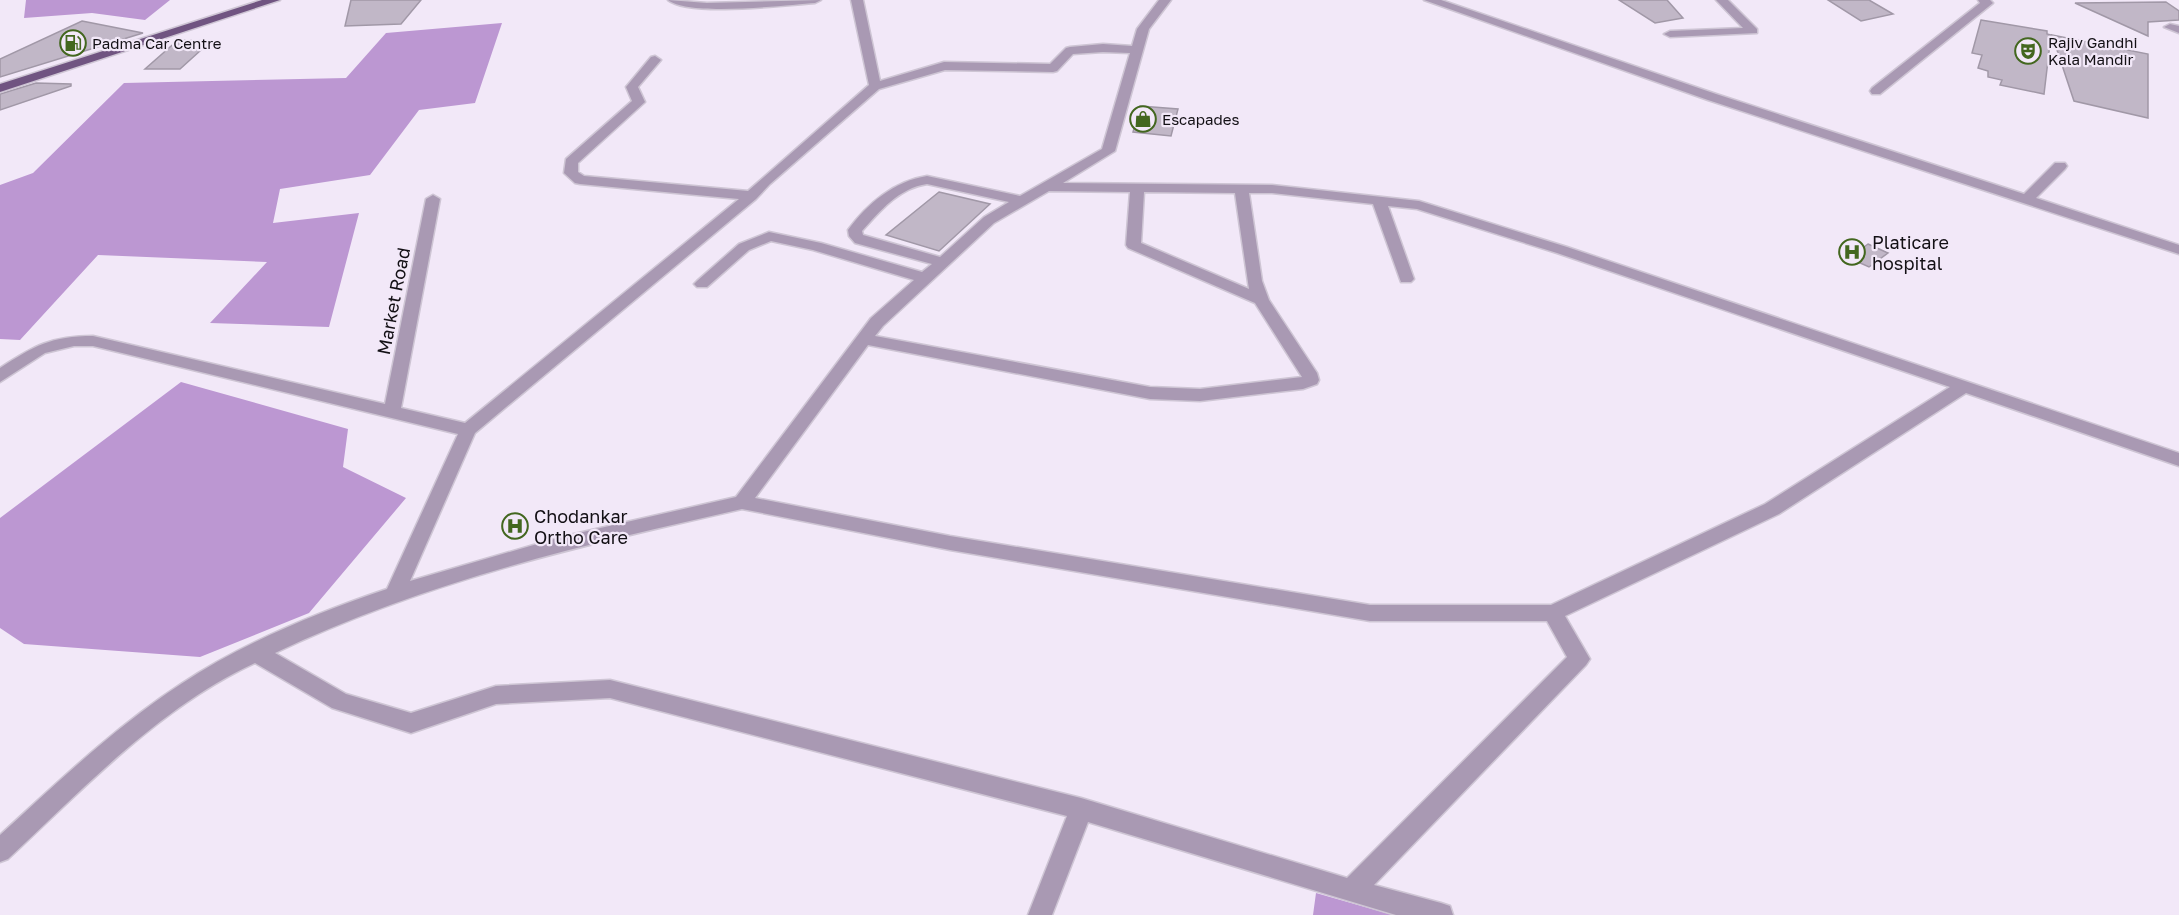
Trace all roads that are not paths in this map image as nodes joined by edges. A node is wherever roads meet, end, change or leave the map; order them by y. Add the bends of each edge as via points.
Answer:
1 (274, 0) edge
2 (674, 0) edge
3 (815, 0) edge
4 (857, 0) edge
5 (1165, 0) edge
6 (1430, 0) edge
7 (1722, 0) edge
8 (1984, 0) edge
9 (1670, 34) dead end
10 (1137, 50) junction
11 (655, 60) dead end
12 (875, 86) junction
13 (0, 88) edge
14 (1876, 91) dead end
15 (2060, 166) dead end
16 (1046, 187) junction
17 (1137, 188) junction
18 (1241, 188) junction
19 (751, 196) junction
20 (433, 199) dead end
21 (2026, 199) junction
22 (1379, 200) junction
23 (1022, 201) junction
24 (2179, 250) edge
25 (943, 262) junction
26 (925, 278) junction
27 (1406, 279) dead end
28 (702, 284) dead end
29 (1261, 300) junction
30 (864, 339) junction
31 (0, 376) edge
32 (1964, 386) junction
33 (392, 412) junction
34 (468, 430) junction
35 (2179, 460) edge
36 (742, 502) junction
37 (395, 593) junction
38 (1553, 614) junction
39 (255, 653) junction
40 (1081, 809) junction
41 (0, 851) edge
42 (1351, 891) junction
43 (1040, 915) edge
44 (1441, 915) edge

1 - 13 main road
2 - 3 street via 706,6
4 - 12 street
5 - 10 street via 1143,29
6 - 21 street
7 - 9 street via 1753,31
8 - 14 street via 1987,3
10 - 12 street via 1070,51 1053,68 944,66
10 - 16 street via 1108,151
11 - 19 street via 632,87 639,102 571,162 571,173 580,180
12 - 19 street
15 - 21 street
16 - 17 street
16 - 23 street
17 - 18 street
17 - 29 street via 1133,245
18 - 22 street
18 - 29 street via 1254,281
19 - 34 street
20 - 33 street, Market Road
21 - 24 street
22 - 27 street
22 - 32 street via 1434,209
23 - 25 street via 989,220
23 - 25 street via 916,180 905,184 855,230 860,240
25 - 26 street
26 - 28 street via 769,236 744,248
26 - 30 street via 876,322
29 - 30 street via 1311,380 1200,395 1150,393
30 - 36 street
31 - 33 street via 40,349 93,341
32 - 35 street
32 - 38 street via 1773,509
33 - 34 street
34 - 37 street
36 - 37 street via 559,543
36 - 38 street via 950,543 1370,613
37 - 39 street
38 - 42 street via 1580,659
39 - 40 street via 340,701 411,723 496,695 610,689
39 - 41 street via 217,672 146,721
40 - 42 street
40 - 43 street
42 - 44 street

